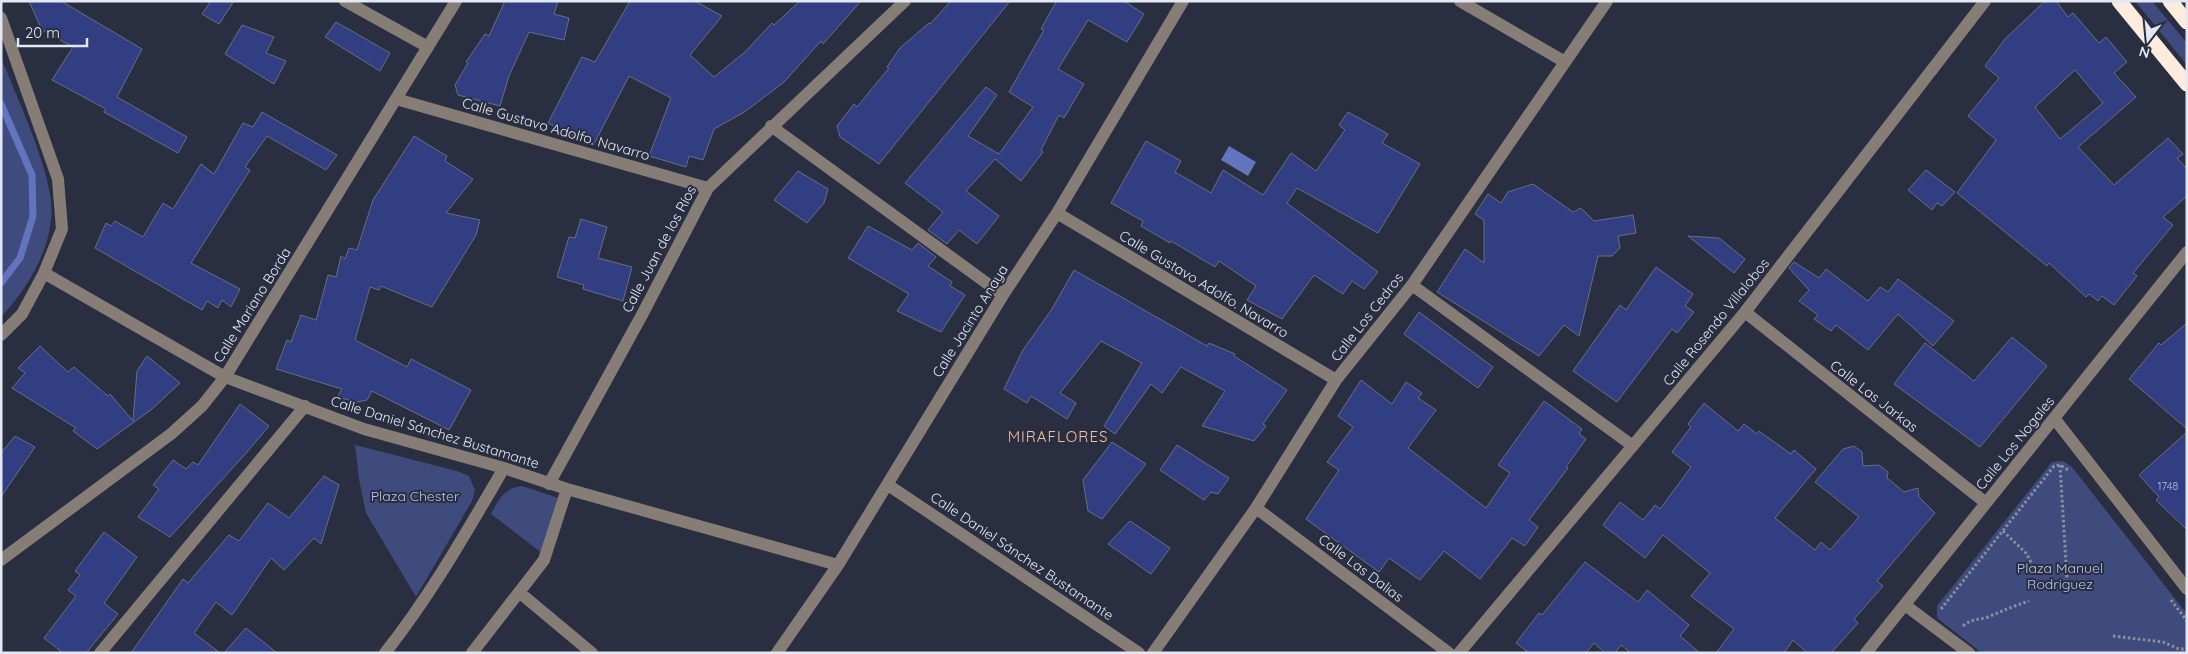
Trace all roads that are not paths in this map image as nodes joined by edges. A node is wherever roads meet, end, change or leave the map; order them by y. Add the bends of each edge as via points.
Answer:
1 (345, 1) edge
2 (456, 1) edge
3 (906, 1) edge
4 (1183, 1) edge
5 (1460, 1) edge
6 (1607, 1) edge
7 (1985, 1) edge
8 (2119, 1) edge
9 (2170, 1) edge
10 (1, 18) edge
11 (2187, 22) edge
12 (428, 47) junction
13 (1566, 62) junction
14 (2187, 84) edge
15 (396, 99) junction
16 (771, 126) junction
17 (708, 188) junction
18 (1057, 213) junction
19 (2187, 252) edge
20 (44, 273) junction
21 (1412, 285) junction
22 (1003, 295) junction
23 (1745, 312) junction
24 (1, 335) edge
25 (225, 377) junction
26 (1336, 380) junction
27 (305, 406) junction
28 (2054, 418) junction
29 (1633, 446) junction
30 (504, 468) junction
31 (549, 484) junction
32 (888, 485) junction
33 (567, 489) junction
34 (1986, 503) junction
35 (1256, 508) junction
36 (1, 560) edge
37 (838, 565) junction
38 (2187, 589) edge
39 (520, 592) junction
40 (1905, 605) junction
41 (100, 653) edge
42 (385, 653) edge
43 (472, 653) edge
44 (592, 653) edge
45 (777, 653) edge
46 (1139, 653) edge
47 (1154, 653) edge
48 (1449, 653) edge
49 (1459, 653) edge
50 (1866, 653) edge
51 (1969, 653) edge

1 - 12 street
2 - 12 street, Calle Mariano Borda
3 - 16 street, Calle Juan de los Ríos
4 - 18 street, Calle Jacinto Anaya
5 - 13 street
6 - 13 street, Calle Los Cedros
7 - 23 street, Calle Rosendo Villalobos
8 - 14 highway
9 - 11 highway
10 - 20 street via 58,179 62,229
12 - 15 street, Calle Mariano Borda
13 - 21 street, Calle Los Cedros
15 - 17 street, Calle Gustavo Adolfo. Navarro
15 - 25 street, Calle Mariano Borda
16 - 17 street, Calle Juan de los Ríos
16 - 22 street
17 - 31 street, Calle Juan de los Ríos
18 - 22 street, Calle Jacinto Anaya
18 - 26 street, Calle Gustavo Adolfo. Navarro
19 - 28 street, Calle Los Nogales
20 - 24 street via 22,314
20 - 25 street, Calle Daniel Sánchez Bustamante
21 - 26 street, Calle Los Cedros
21 - 29 street
22 - 32 street, Calle Jacinto Anaya
23 - 29 street, Calle Rosendo Villalobos
23 - 34 street, Calle Las Jarkas
25 - 27 street, Calle Daniel Sánchez Bustamante
25 - 36 street, Calle Mariano Borda via 202,406 171,434
26 - 35 street, Calle Los Cedros
27 - 30 street, Calle Daniel Sánchez Bustamante via 364,428
27 - 41 street
28 - 34 street, Calle Los Nogales
28 - 38 street
29 - 49 street, Calle Rosendo Villalobos
30 - 31 street, Calle Daniel Sánchez Bustamante
30 - 42 street via 412,620
31 - 33 street, Calle Daniel Sánchez Bustamante
32 - 37 street, Calle Jacinto Anaya
32 - 46 street, Calle Daniel Sánchez Bustamante
33 - 37 street, Calle Daniel Sánchez Bustamante
33 - 39 street via 544,560
34 - 40 street, Calle Los Nogales
35 - 47 street, Calle Los Cedros
35 - 48 street, Calle Las Dalias
37 - 45 street, Calle Jacinto Anaya
39 - 43 street
39 - 44 street
40 - 50 street, Calle Los Nogales
40 - 51 street

